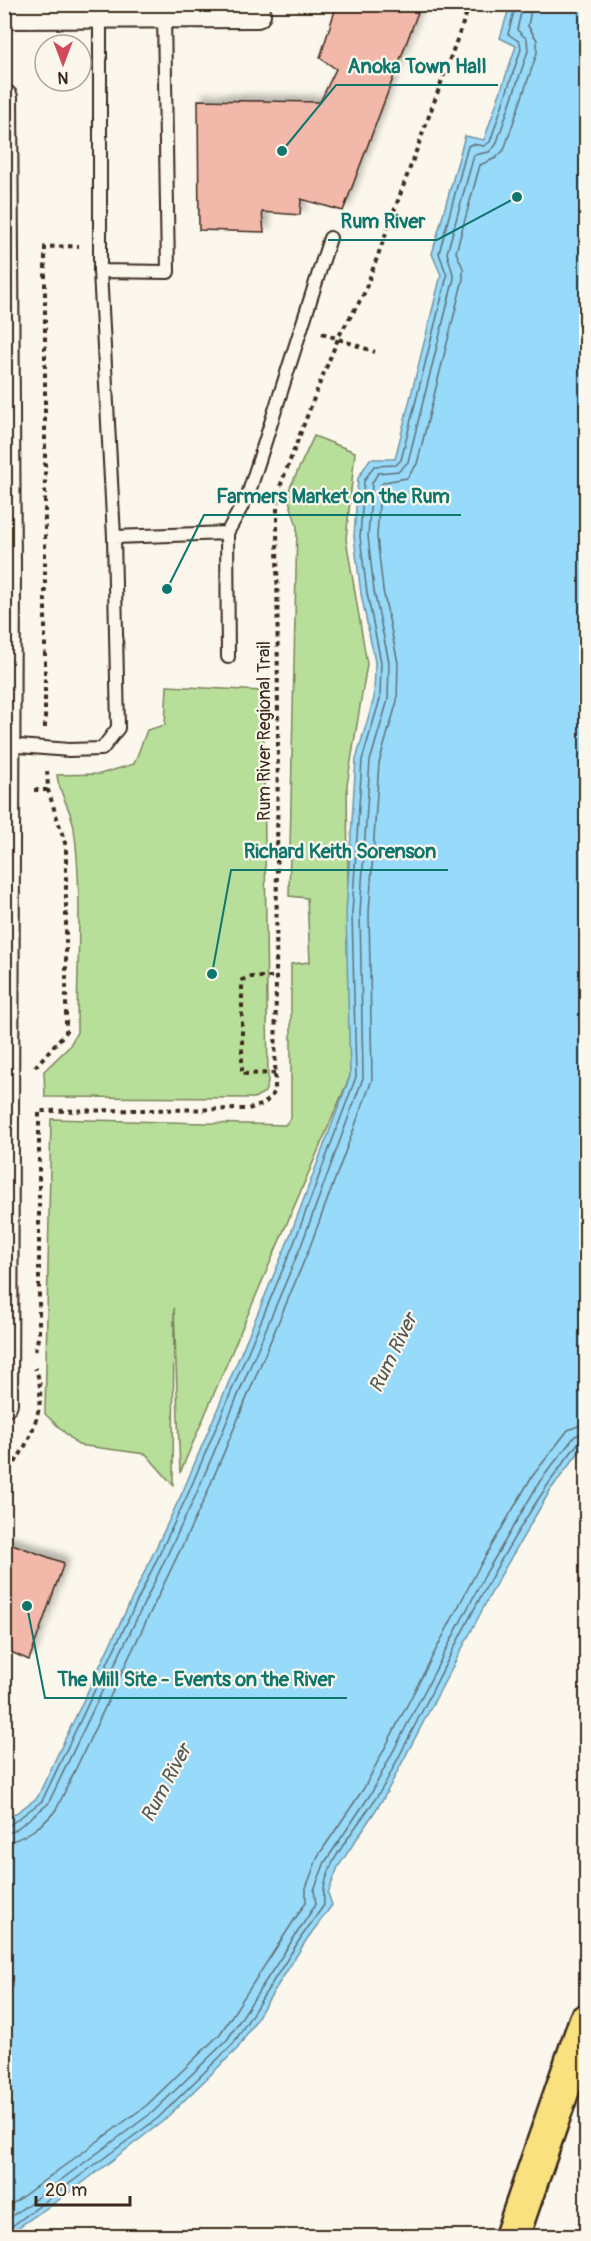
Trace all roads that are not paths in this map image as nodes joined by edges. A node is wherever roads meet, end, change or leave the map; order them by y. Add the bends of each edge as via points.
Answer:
1 (5, 4) edge
2 (261, 8) edge
3 (100, 14) junction
4 (164, 14) junction
5 (4, 17) edge
6 (4, 98) edge
7 (5, 208) edge
8 (330, 238) dead end
9 (5, 268) edge
10 (100, 271) junction
11 (227, 532) junction
12 (114, 537) junction
13 (228, 657) dead end
14 (5, 745) edge
15 (4, 1403) edge
16 (586, 2021) edge
17 (512, 2236) edge

1 - 5 street
2 - 4 street
3 - 4 street
3 - 5 street
3 - 10 lane
4 - 10 lane via 168,272
6 - 7 street
7 - 9 street
8 - 11 lane via 248,495
9 - 14 street
10 - 12 lane
11 - 12 lane
11 - 13 lane
12 - 14 lane via 118,728 102,749
14 - 15 street
16 - 17 highway

